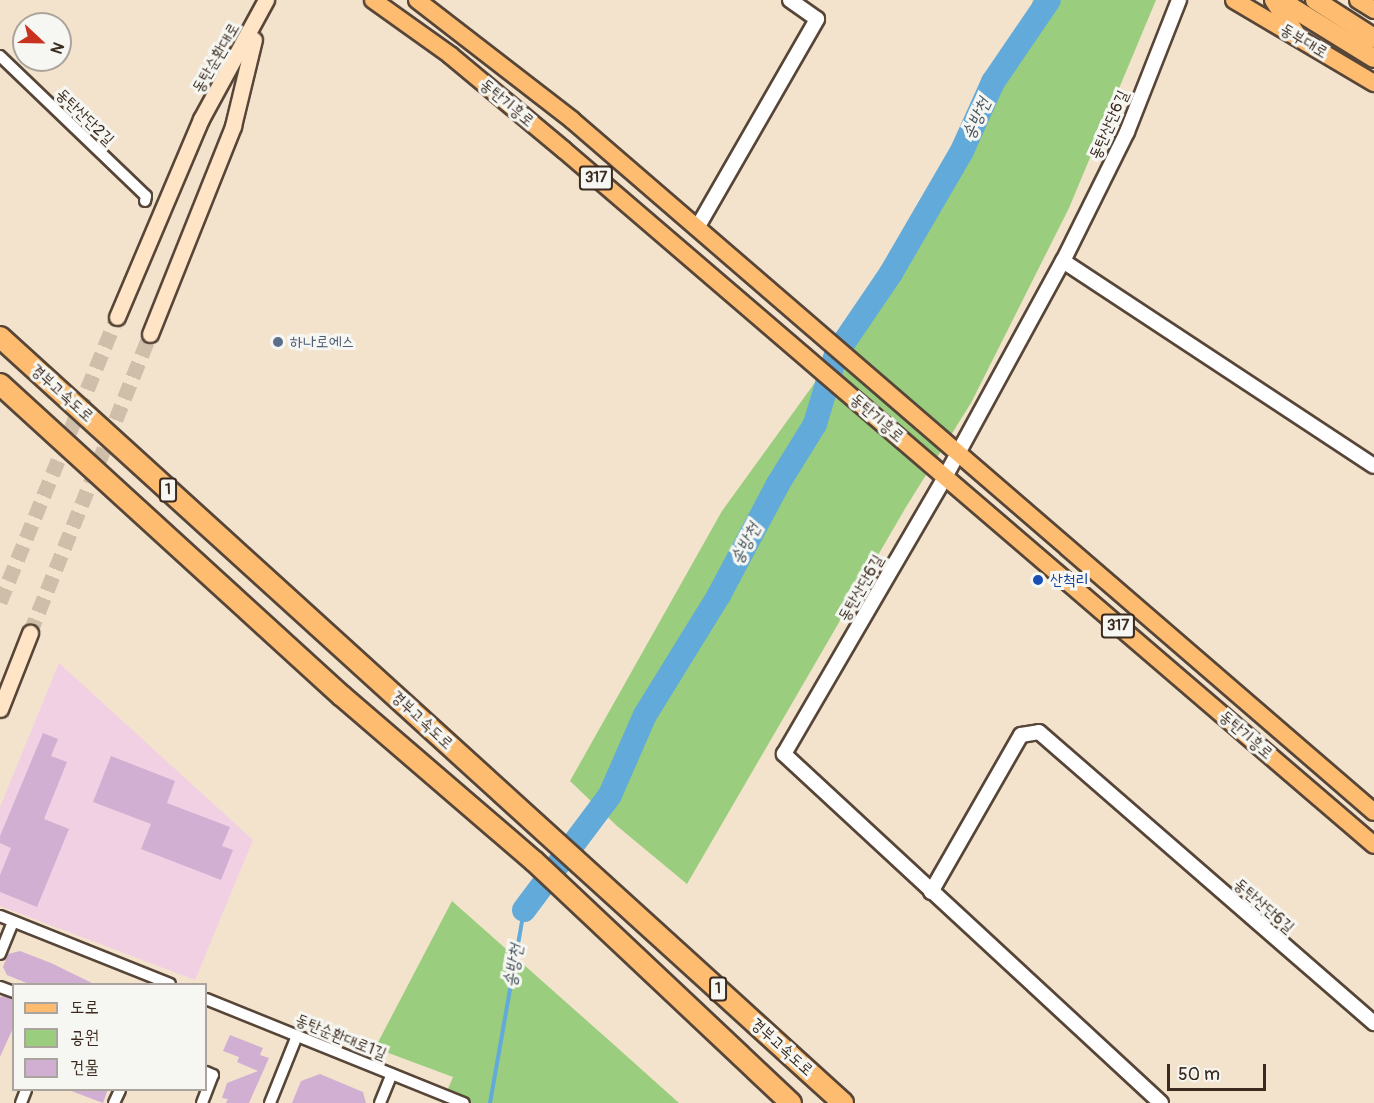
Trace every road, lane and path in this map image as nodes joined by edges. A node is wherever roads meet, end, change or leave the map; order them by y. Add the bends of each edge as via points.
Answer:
1 (266, 0) edge
2 (373, 0) edge
3 (417, 0) edge
4 (790, 0) edge
5 (1179, 0) edge
6 (1234, 0) edge
7 (1274, 0) edge
8 (1280, 0) edge
9 (1316, 0) edge
10 (1358, 0) edge
11 (1374, 10) edge
12 (258, 21) junction
13 (1297, 36) junction
14 (1374, 38) edge
15 (0, 56) edge
16 (1374, 58) edge
17 (1374, 83) edge
18 (145, 201) dead end
19 (697, 228) junction
20 (1063, 261) junction
21 (117, 317) tunnel mouth
22 (150, 334) tunnel mouth
23 (0, 337) edge
24 (0, 384) edge
25 (957, 454) junction
26 (1374, 466) edge
27 (945, 477) junction
28 (30, 633) tunnel mouth
29 (0, 710) edge
30 (1374, 812) edge
31 (1374, 845) edge
32 (931, 892) junction
33 (0, 916) edge
34 (13, 921) junction
35 (0, 954) edge
36 (168, 983) edge
37 (207, 999) edge
38 (1374, 1023) edge
39 (297, 1036) junction
40 (207, 1072) edge
41 (392, 1074) junction
42 (207, 1090) edge
43 (270, 1103) edge
44 (380, 1103) edge
45 (464, 1103) edge
46 (791, 1103) edge
47 (843, 1103) edge
48 (1161, 1103) edge

1 - 12 main road
2 - 27 main road, 동탄기흥로 / 317 via 450,55
3 - 19 main road, 동탄기흥로 / 317 via 572,120
4 - 19 street via 817,19
5 - 20 street, 동탄산단6길 via 1127,132
6 - 13 main road, 동부대로
7 - 13 highway
8 - 16 highway, 동부대로
9 - 14 highway
10 - 11 main road
12 - 21 main road, 동탄순환대로 via 201,119
12 - 22 main road, 동탄순환대로 via 233,126
13 - 17 main road, 동부대로
15 - 18 street, 동탄산단2길 via 146,196
19 - 25 main road, 동탄기흥로 / 317
20 - 25 street, 동탄산단6길
20 - 26 street
23 - 47 highway, 경부고속도로 / 1
24 - 46 highway, 경부고속도로 / 1 via 324,680 534,861
25 - 27 street, 동탄산단6길
25 - 30 main road, 동탄기흥로 / 317
27 - 31 main road, 동탄기흥로 / 317
27 - 32 street, 동탄산단6길 via 784,754
28 - 29 main road
32 - 38 street, 동탄산단6길 via 1021,735 1039,732
32 - 48 street, 동탄산단6길
33 - 34 street
34 - 35 street
34 - 36 street
37 - 39 street, 동탄순환대로1길
39 - 41 street, 동탄순환대로1길
39 - 43 street
40 - 42 street via 213,1075
41 - 44 street
41 - 45 street, 동탄순환대로1길

